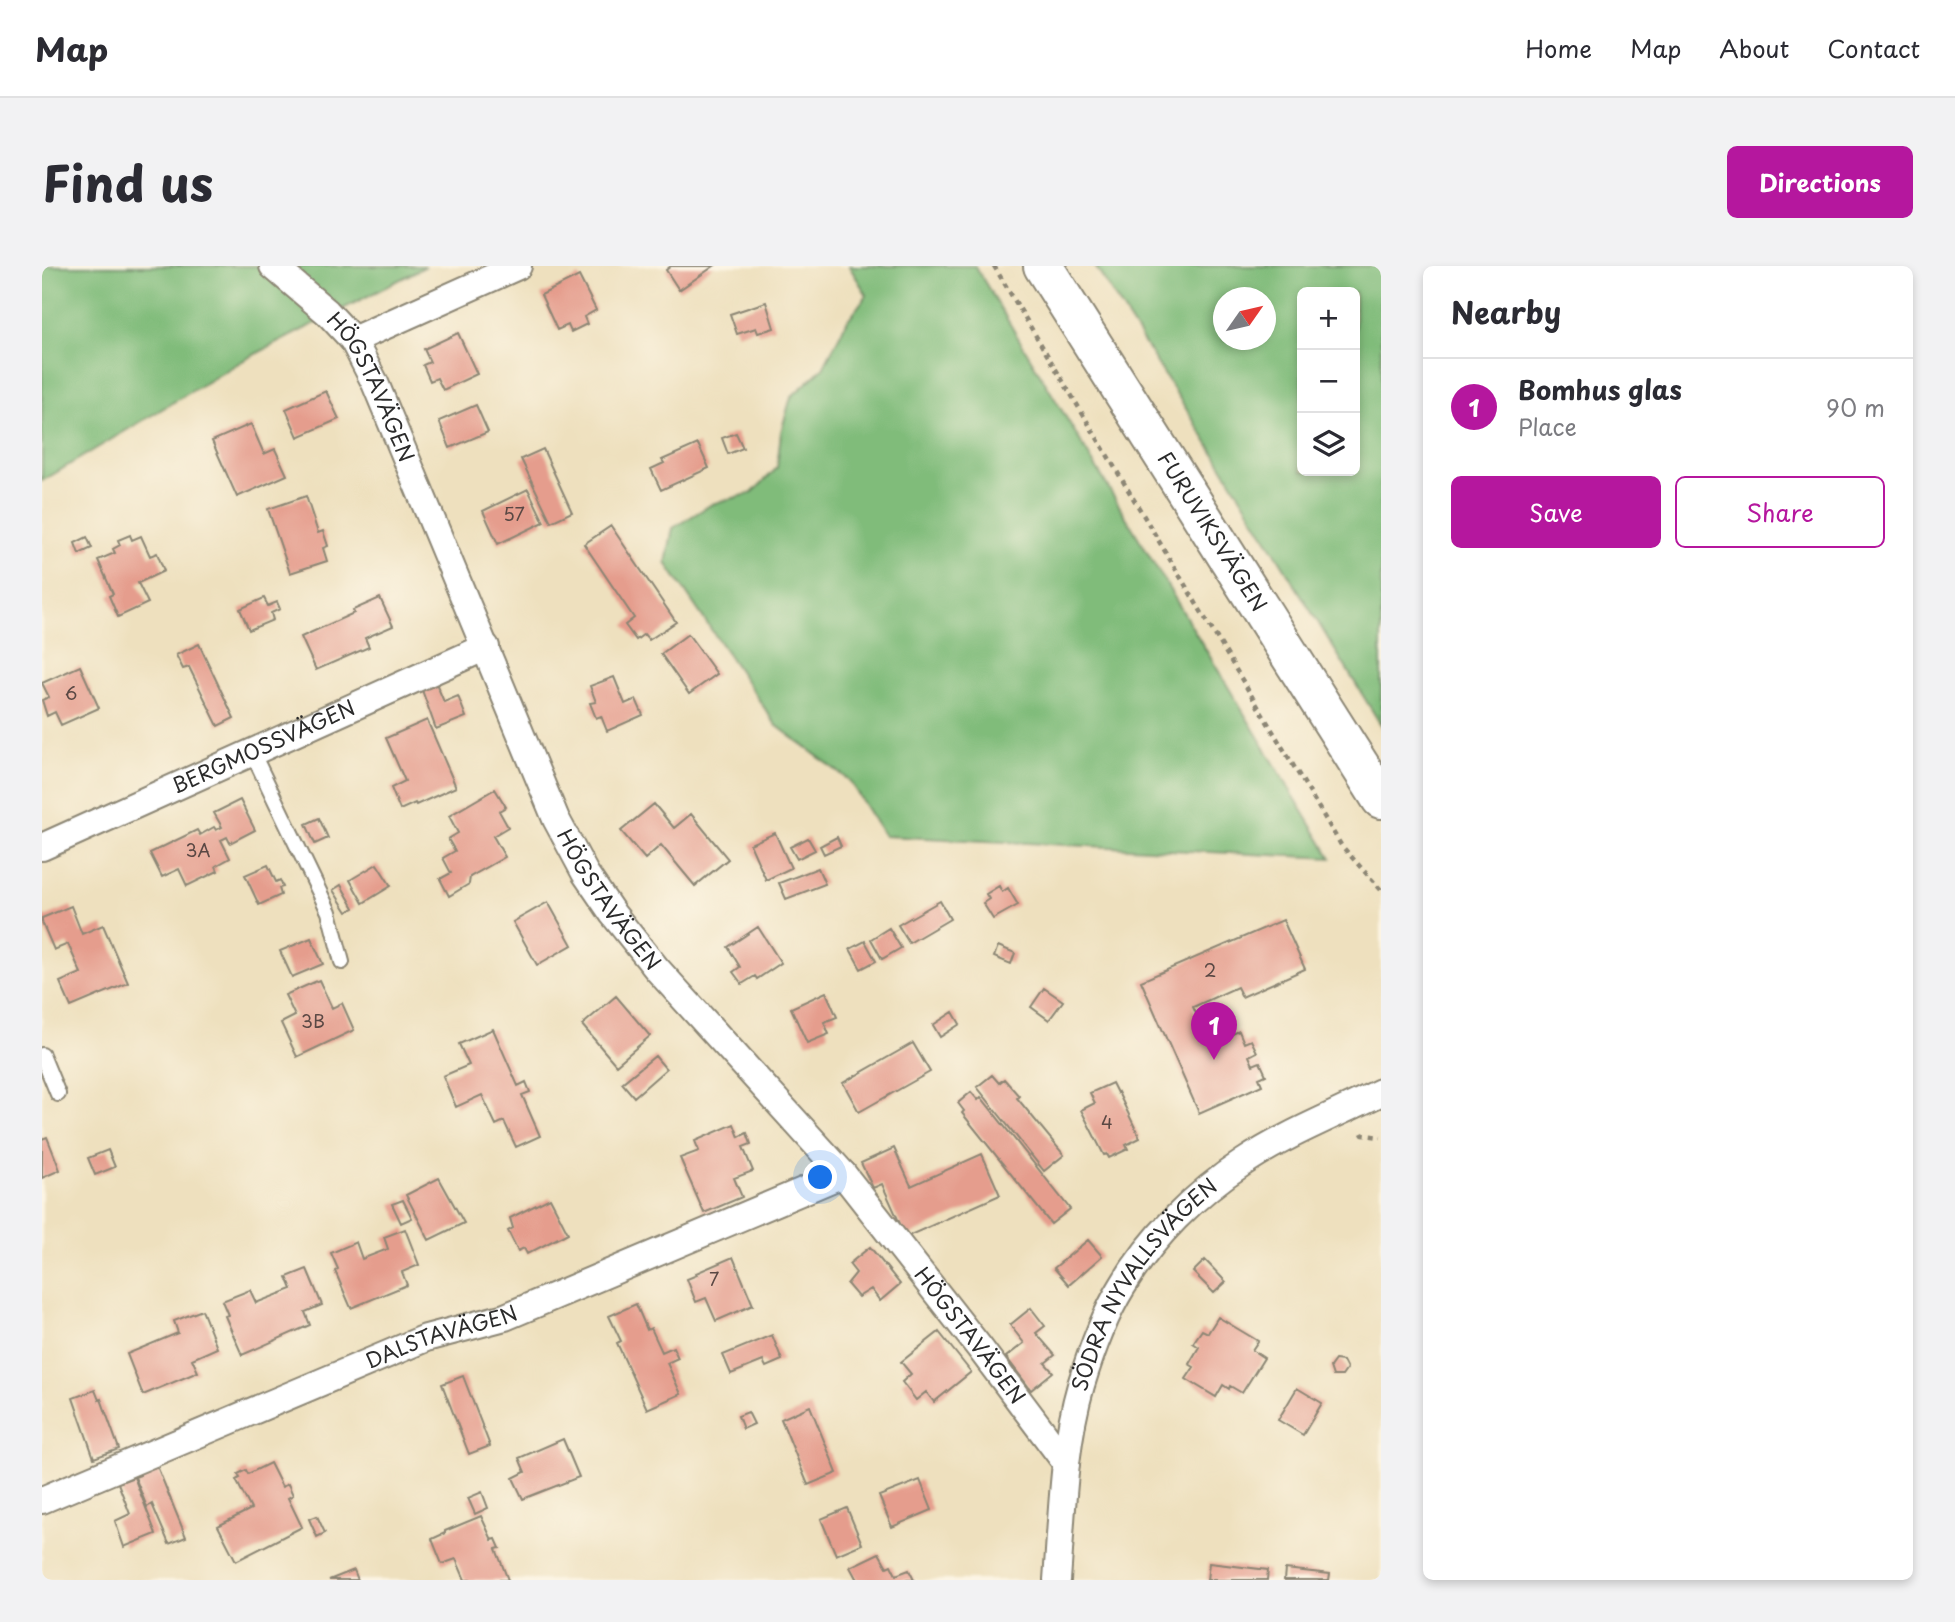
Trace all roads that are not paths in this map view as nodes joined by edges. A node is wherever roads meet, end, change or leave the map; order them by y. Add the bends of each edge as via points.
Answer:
1 (273, 266) edge
2 (518, 266) edge
3 (1043, 266) edge
4 (353, 340) junction
5 (486, 647) junction
6 (252, 752) junction
7 (1381, 799) edge
8 (42, 847) edge
9 (342, 962) dead end
10 (42, 1055) edge
11 (1381, 1092) edge
12 (58, 1094) dead end
13 (843, 1174) junction
14 (1066, 1463) junction
15 (42, 1500) edge
16 (1057, 1580) edge

1 - 4 street, HÖGSTAVÄGEN
2 - 4 street
3 - 7 main road, FURUVIKSVÄGEN
4 - 5 street, HÖGSTAVÄGEN
5 - 6 street, BERGMOSSVÄGEN
5 - 13 street, HÖGSTAVÄGEN via 556,818 592,883 657,969
6 - 8 street, BERGMOSSVÄGEN
6 - 9 lane via 329,912
10 - 12 lane
11 - 14 street, SÖDRA NYVALLSVÄGEN via 1244,1162 1203,1193 1164,1232 1122,1287 1103,1326 1081,1386
13 - 14 street, HÖGSTAVÄGEN
13 - 15 street, DALSTAVÄGEN via 505,1317 426,1338
14 - 16 street, SÖDRA NYVALLSVÄGEN

